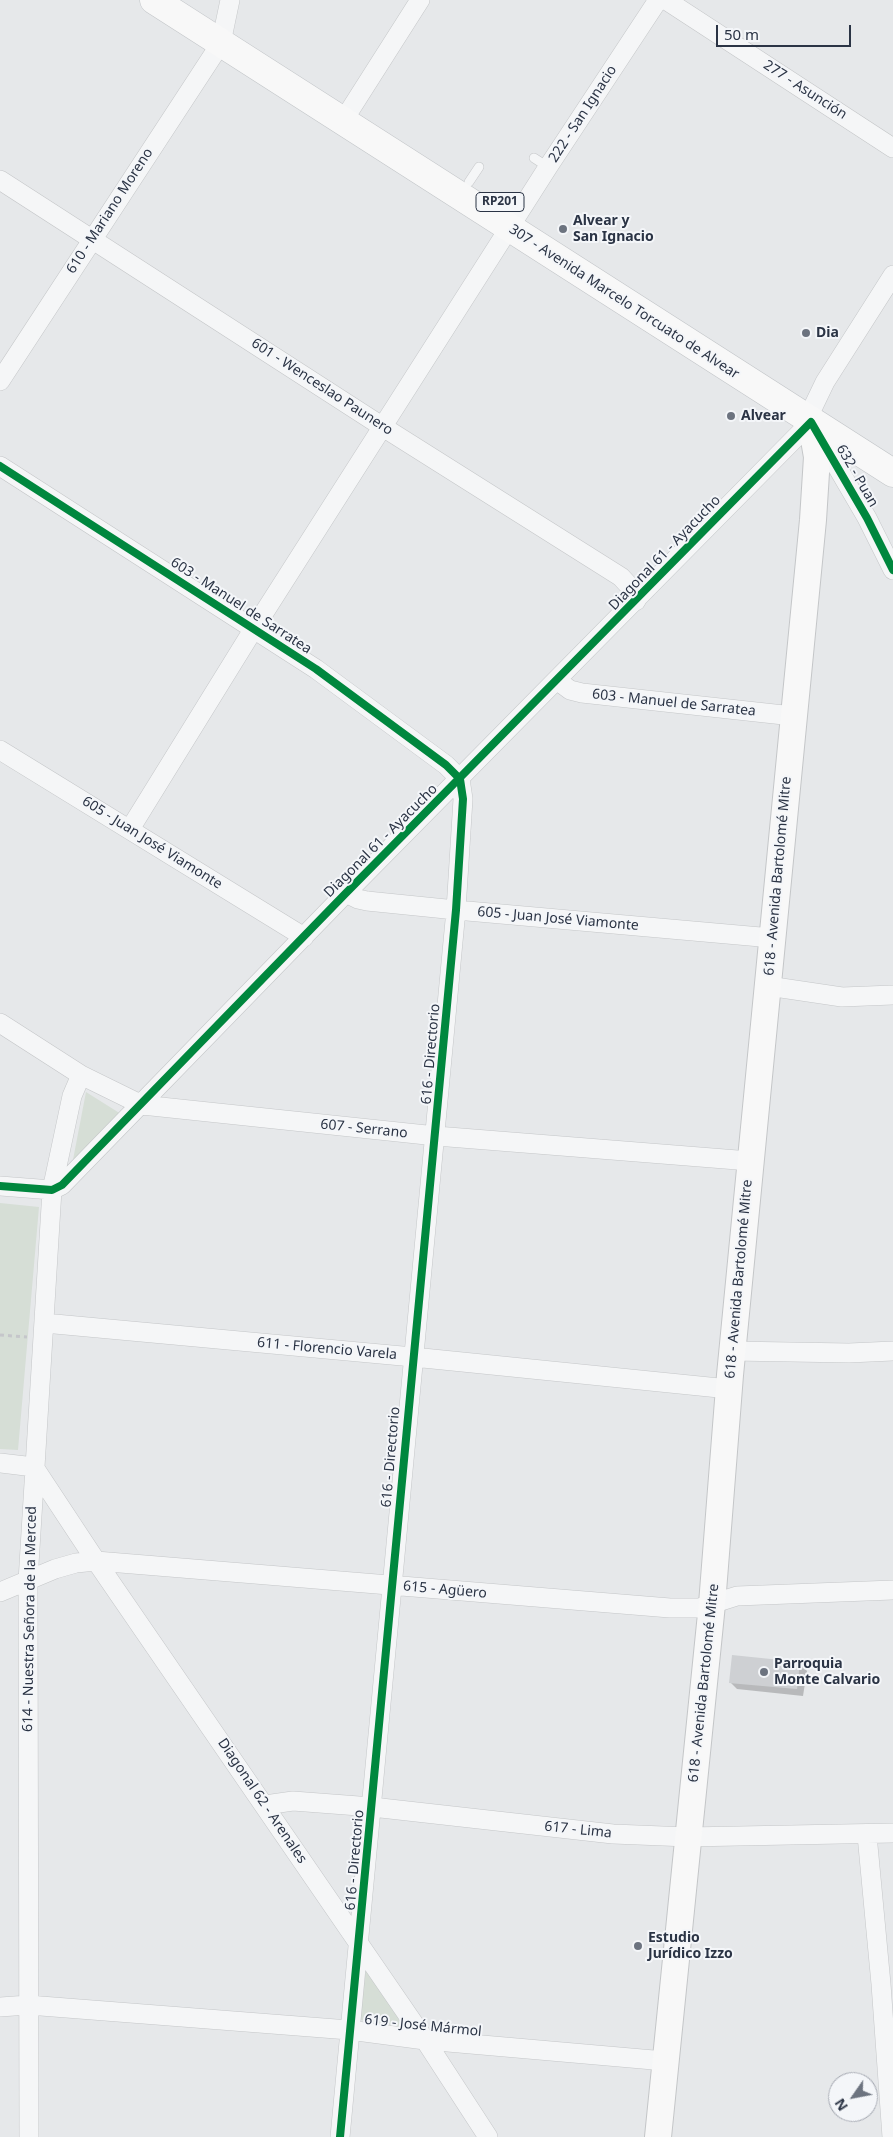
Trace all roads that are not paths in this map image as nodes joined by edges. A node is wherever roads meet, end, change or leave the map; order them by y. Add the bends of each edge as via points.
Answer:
1 (154, 0) edge
2 (185, 0) edge
3 (420, 0) edge
4 (658, 0) edge
5 (666, 0) edge
6 (225, 23) edge
7 (347, 114) junction
8 (893, 148) edge
9 (0, 180) edge
10 (514, 221) junction
11 (92, 239) junction
12 (893, 275) edge
13 (0, 381) edge
14 (812, 415) junction
15 (383, 427) junction
16 (893, 458) edge
17 (0, 466) edge
18 (893, 474) edge
19 (893, 570) edge
20 (636, 601) junction
21 (253, 630) junction
22 (558, 681) junction
23 (793, 716) junction
24 (0, 750) edge
25 (460, 779) junction
26 (130, 829) junction
27 (346, 893) junction
28 (456, 910) junction
29 (304, 937) junction
30 (772, 938) junction
31 (768, 986) junction
32 (893, 995) edge
33 (0, 1023) edge
34 (81, 1075) junction
35 (142, 1106) junction
36 (436, 1136) junction
37 (750, 1162) junction
38 (0, 1186) edge
39 (52, 1190) junction
40 (43, 1331) junction
41 (732, 1351) junction
42 (893, 1351) edge
43 (413, 1357) junction
44 (729, 1389) junction
45 (0, 1463) edge
46 (34, 1467) junction
47 (96, 1561) junction
48 (28, 1581) junction
49 (392, 1586) junction
50 (893, 1590) edge
51 (0, 1592) edge
52 (712, 1604) junction
53 (265, 1805) junction
54 (372, 1807) junction
55 (893, 1833) edge
56 (868, 1835) junction
57 (688, 1837) junction
58 (359, 1944) junction
59 (28, 2005) junction
60 (0, 2008) edge
61 (349, 2030) junction
62 (425, 2040) junction
63 (666, 2061) junction
64 (29, 2137) edge
65 (340, 2137) edge
66 (488, 2137) edge
67 (658, 2137) edge
68 (892, 2137) edge

1 - 6 main road, 307 - Avenida Marcelo Torcuato de Alvear / RP201
2 - 6 main road, 307 - Avenida Marcelo Torcuato de Alvear / RP201
3 - 7 street
4 - 10 street, 222 - San Ignacio via 541,162
5 - 8 street, 277 - Asunción
6 - 7 main road, 307 - Avenida Marcelo Torcuato de Alvear / RP201
6 - 11 street, 610 - Mariano Moreno
7 - 10 main road, 307 - Avenida Marcelo Torcuato de Alvear / RP201
7 - 10 main road, 307 - Avenida Marcelo Torcuato de Alvear / RP201 via 474,175
9 - 11 street, 601 - Wenceslao Paunero
10 - 14 main road, 307 - Avenida Marcelo Torcuato de Alvear / RP201
10 - 15 street
11 - 13 street, 610 - Mariano Moreno
11 - 15 street, 601 - Wenceslao Paunero
12 - 14 street via 824,382
14 - 16 main road, 307 - Avenida Marcelo Torcuato de Alvear
14 - 18 main road, 307 - Avenida Marcelo Torcuato de Alvear
14 - 19 street, 632 - Puan
14 - 20 street, Diagonal 61 - Ayacucho
14 - 23 main road, 618 - Avenida Bartolomé Mitre via 816,482
15 - 20 street, 601 - Wenceslao Paunero via 621,577 631,588
15 - 21 street
17 - 21 street, 603 - Manuel de Sarratea
20 - 22 street, Diagonal 61 - Ayacucho
21 - 25 street, 603 - Manuel de Sarratea via 316,669 446,765
21 - 26 street
22 - 23 street, 603 - Manuel de Sarratea via 570,690 582,692
22 - 25 street, Diagonal 61 - Ayacucho
23 - 30 main road, 618 - Avenida Bartolomé Mitre
24 - 26 street, 605 - Juan José Viamonte
25 - 27 street, Diagonal 61 - Ayacucho
25 - 28 street, 616 - Directorio via 463,799
26 - 29 street, 605 - Juan José Viamonte
27 - 28 street, 605 - Juan José Viamonte via 367,901
27 - 29 street, Diagonal 61 - Ayacucho
28 - 30 street, 605 - Juan José Viamonte
28 - 36 street, 616 - Directorio
29 - 35 street, Diagonal 61 - Ayacucho
30 - 31 main road, 618 - Avenida Bartolomé Mitre
31 - 32 street via 842,997
31 - 37 main road, 618 - Avenida Bartolomé Mitre
33 - 34 street, 607 - Serrano
34 - 35 street, 607 - Serrano
34 - 39 street, 614 - Nuestra Señora de la Merced via 72,1096
35 - 36 street, 607 - Serrano
35 - 39 street, Diagonal 61 - Ayacucho via 62,1185
36 - 37 street, 607 - Serrano
36 - 43 street, 616 - Directorio
37 - 41 main road, 618 - Avenida Bartolomé Mitre
38 - 39 street
39 - 40 street, 614 - Nuestra Señora de la Merced
40 - 43 street, 611 - Florencio Varela
40 - 46 street, 614 - Nuestra Señora de la Merced
41 - 42 street
41 - 44 main road, 618 - Avenida Bartolomé Mitre
43 - 44 street, 611 - Florencio Varela
43 - 49 street, 616 - Directorio
44 - 52 main road, 618 - Avenida Bartolomé Mitre
45 - 46 street
46 - 47 street, Diagonal 62 - Arenales
46 - 48 street, 614 - Nuestra Señora de la Merced
47 - 48 street, 615 - Agüero via 55,1569
47 - 49 street, 615 - Agüero
47 - 53 street, Diagonal 62 - Arenales
48 - 51 street, 615 - Agüero
48 - 59 street, 614 - Nuestra Señora de la Merced
49 - 52 street, 615 - Agüero via 670,1608 699,1608
49 - 54 street, 616 - Directorio
50 - 52 street, 615 - Agüero via 737,1596
52 - 57 main road, 618 - Avenida Bartolomé Mitre
53 - 54 street, 617 - Lima via 293,1801
53 - 58 street, Diagonal 62 - Arenales
54 - 57 street, 617 - Lima via 603,1833
54 - 58 street, 616 - Directorio
55 - 56 street, 617 - Lima
56 - 57 street, 617 - Lima
56 - 68 street
57 - 63 main road, 618 - Avenida Bartolomé Mitre
58 - 61 street, 616 - Directorio
58 - 62 street, Diagonal 62 - Arenales
59 - 60 street, 619 - José Mármol
59 - 61 street, 619 - José Mármol
59 - 64 street, 614 - Nuestra Señora de la Merced
61 - 62 street, 619 - José Mármol
61 - 65 street, 616 - Directorio
62 - 63 street, 619 - José Mármol
62 - 66 street, Diagonal 62 - Arenales
63 - 67 main road, 618 - Avenida Bartolomé Mitre

